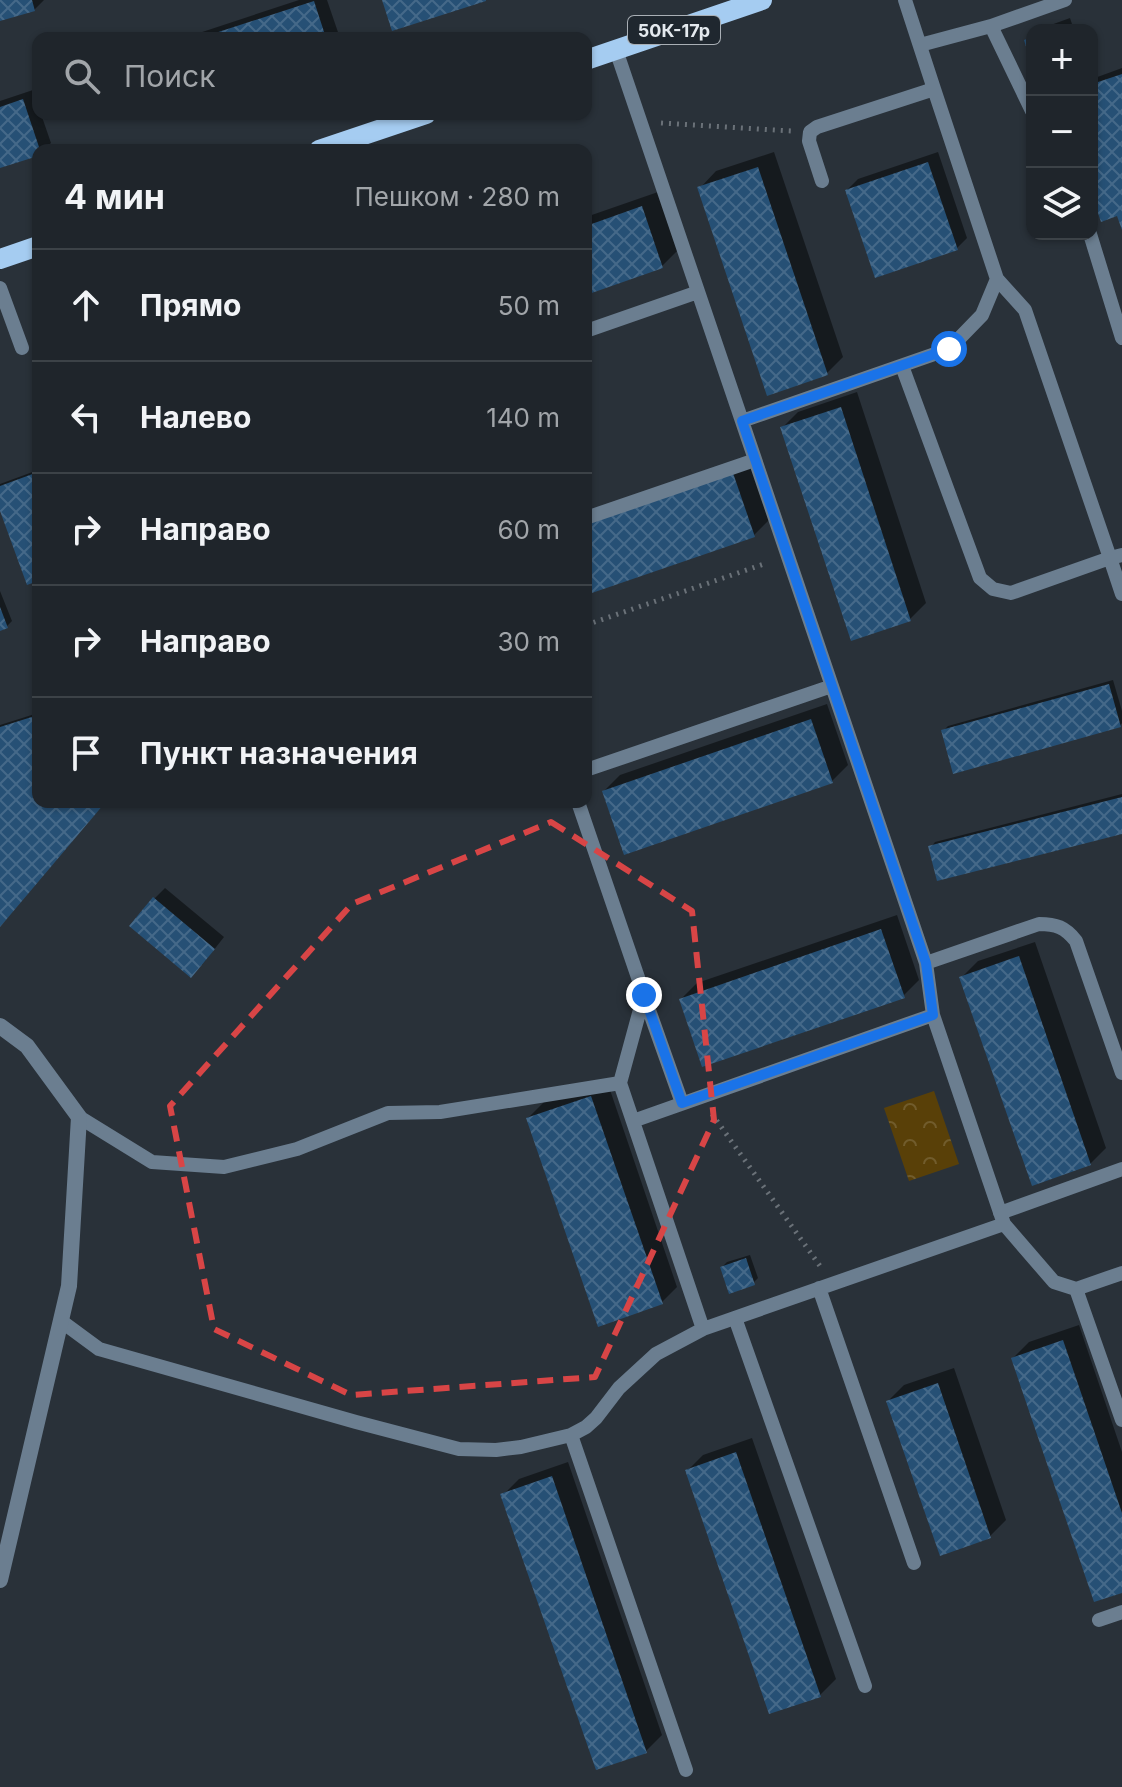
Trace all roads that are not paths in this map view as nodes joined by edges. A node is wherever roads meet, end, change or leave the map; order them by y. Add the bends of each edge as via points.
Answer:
1 (762, 0) edge
2 (905, 0) edge
3 (1065, 0) edge
4 (991, 26) junction
5 (920, 45) junction
6 (616, 50) junction
7 (592, 58) edge
8 (934, 89) junction
9 (1026, 99) edge
10 (412, 120) edge
11 (354, 144) edge
12 (822, 181) dead end
13 (1092, 240) edge
14 (32, 248) edge
15 (0, 259) edge
16 (997, 279) junction
17 (0, 288) edge
18 (698, 292) junction
19 (592, 329) edge
20 (1122, 338) edge
21 (22, 348) dead end
22 (902, 366) junction
23 (742, 421) junction
24 (755, 460) junction
25 (592, 516) edge
26 (1116, 557) edge
27 (1122, 594) edge
28 (832, 686) junction
29 (592, 768) edge
30 (580, 808) edge
31 (926, 963) junction
32 (644, 995) junction
33 (933, 1015) junction
34 (0, 1026) edge
35 (1122, 1073) edge
36 (620, 1083) junction
37 (682, 1103) junction
38 (79, 1117) junction
39 (633, 1121) junction
40 (1122, 1169) edge
41 (1002, 1218) junction
42 (1122, 1273) edge
43 (826, 1286) junction
44 (1076, 1289) junction
45 (735, 1318) junction
46 (61, 1321) junction
47 (703, 1329) junction
48 (1122, 1420) edge
49 (571, 1435) junction
50 (914, 1563) dead end
51 (0, 1580) edge
52 (1122, 1612) edge
53 (1099, 1620) dead end
54 (865, 1686) dead end
55 (686, 1770) dead end

1 - 6 main road, 50К-17р
2 - 5 lane
3 - 4 lane
4 - 5 lane
4 - 9 lane
5 - 8 lane
6 - 7 main road, 50К-17р
6 - 18 lane
8 - 12 lane via 810,132
8 - 16 lane
10 - 11 main road
13 - 20 lane
14 - 15 main road
16 - 22 lane via 982,315 949,349
16 - 26 lane via 1025,310
17 - 21 lane
18 - 19 lane
18 - 23 lane
22 - 23 lane
22 - 26 lane via 980,578 993,589 1011,593
23 - 24 lane
24 - 25 lane
24 - 28 lane
26 - 27 lane
28 - 29 lane
28 - 31 lane
30 - 32 lane
31 - 33 lane
31 - 35 lane via 1039,924 1067,929 1076,941
32 - 36 lane
32 - 37 lane
33 - 37 lane
33 - 41 lane
34 - 38 street via 27,1046
36 - 38 lane via 440,1112 388,1113 297,1149 224,1167 152,1162
36 - 39 lane
37 - 39 lane
38 - 46 street via 69,1286
39 - 47 lane
40 - 41 lane
41 - 43 lane
41 - 44 lane via 1054,1282
42 - 44 lane
43 - 45 lane
43 - 50 lane
44 - 48 lane
45 - 47 lane
45 - 54 lane
46 - 49 lane via 99,1349 459,1449 521,1447
46 - 51 street
47 - 49 lane via 656,1354 596,1418
49 - 55 lane
52 - 53 lane

